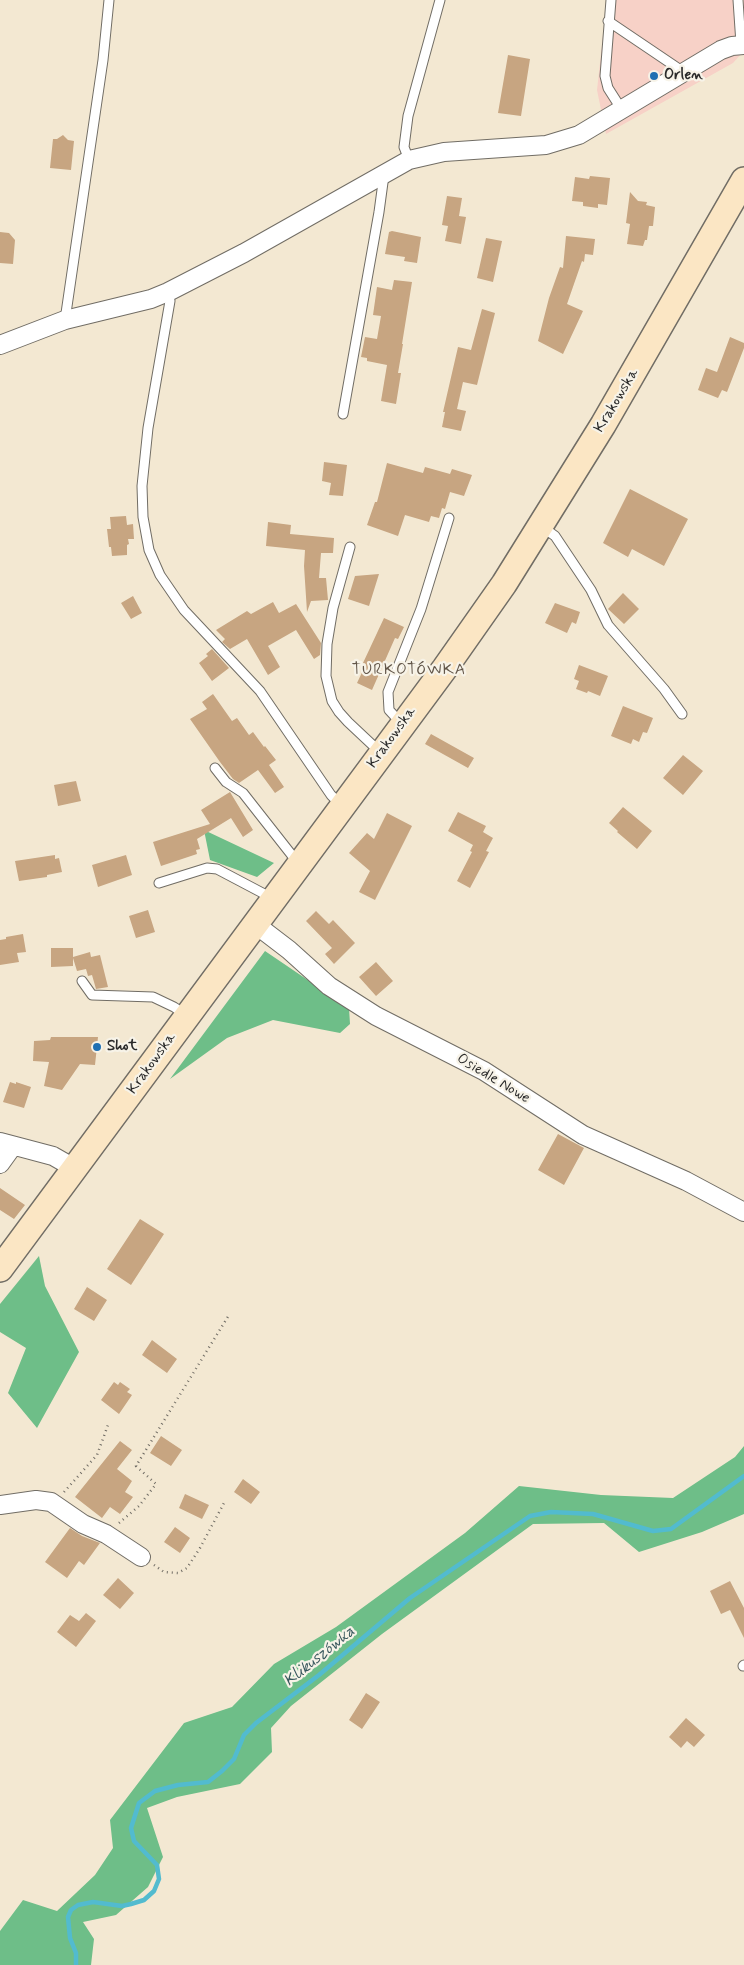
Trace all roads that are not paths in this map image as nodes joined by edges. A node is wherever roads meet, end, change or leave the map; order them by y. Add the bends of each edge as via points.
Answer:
1 (109, 0) edge
2 (440, 0) edge
3 (611, 0) edge
4 (738, 0) edge
5 (608, 21) junction
6 (743, 44) edge
7 (685, 73) junction
8 (622, 110) junction
9 (410, 160) junction
10 (384, 172) junction
11 (744, 180) edge
12 (168, 292) junction
13 (65, 320) junction
14 (0, 345) edge
15 (343, 414) dead end
16 (450, 518) dead end
17 (541, 526) junction
18 (350, 547) dead end
19 (682, 714) dead end
20 (402, 725) junction
21 (381, 753) junction
22 (215, 768) dead end
23 (342, 806) junction
24 (299, 865) junction
25 (159, 883) dead end
26 (273, 899) junction
27 (255, 924) junction
28 (82, 982) dead end
29 (187, 1016) junction
30 (6, 1144) edge
31 (0, 1164) edge
32 (74, 1168) junction
33 (744, 1212) edge
34 (0, 1269) edge
35 (0, 1505) edge
36 (141, 1557) road end

1 - 13 lane
2 - 9 lane via 408,116 404,147
3 - 5 lane
4 - 6 lane
5 - 7 lane
5 - 8 lane via 605,76 608,88
6 - 7 street via 721,50
7 - 8 street
8 - 9 street via 579,135 546,145 444,152
9 - 10 street
10 - 12 street via 244,253
10 - 15 lane
11 - 17 main road, Krakowska via 632,376
12 - 13 street
12 - 23 lane via 170,301 148,428 142,486 149,550 160,575 184,610 260,690 331,795
13 - 14 street
16 - 20 lane via 421,610 388,692 389,710
17 - 19 lane via 555,536 581,574 608,626
17 - 20 main road, Krakowska via 504,584
18 - 21 lane via 332,608 326,676 332,701 348,722
20 - 21 main road, Krakowska
21 - 23 main road, Krakowska
22 - 24 lane via 226,782 244,793
23 - 24 main road, Krakowska
24 - 26 main road, Krakowska
25 - 26 lane via 207,868 218,868
26 - 27 main road, Krakowska
27 - 29 main road, Krakowska
27 - 33 street, Osiedle Nowe via 329,986 376,1016 484,1071 583,1135 686,1181
28 - 29 lane via 92,994 153,997
29 - 32 main road, Krakowska
30 - 31 street
30 - 32 street via 52,1156
32 - 34 main road, Krakowska
35 - 36 street via 36,1500 50,1502

